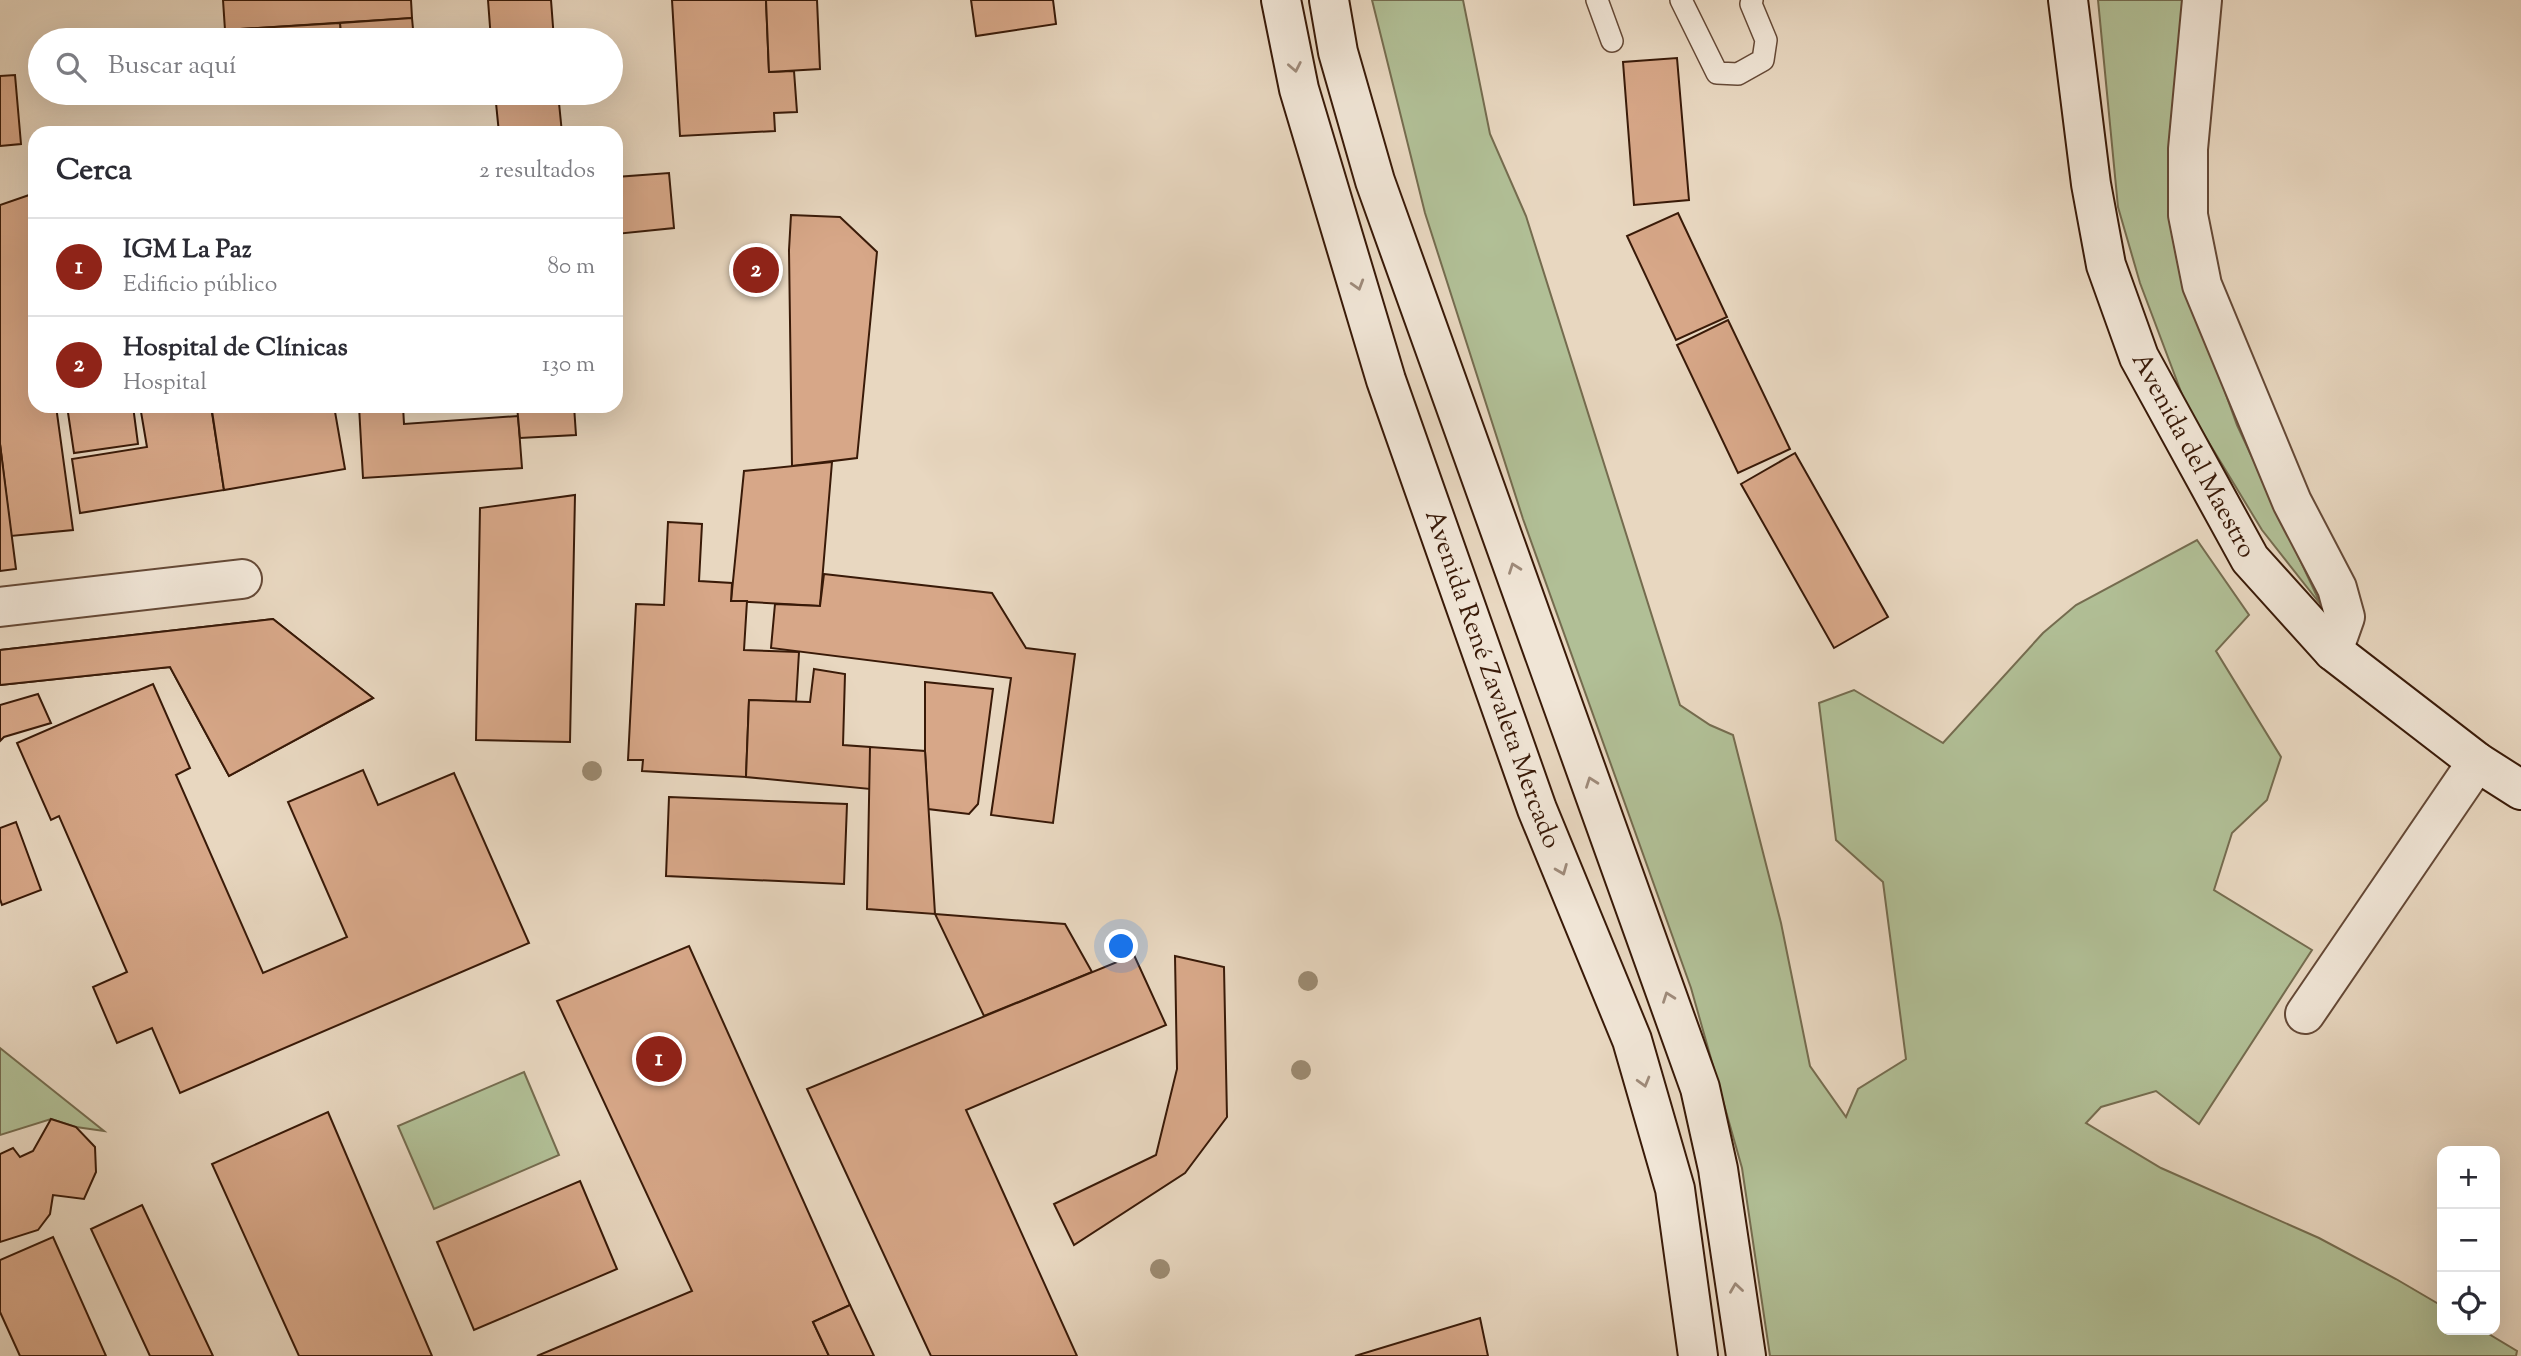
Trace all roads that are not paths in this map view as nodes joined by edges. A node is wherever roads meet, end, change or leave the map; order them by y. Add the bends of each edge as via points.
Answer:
1 (1281, 0) edge
2 (1329, 0) edge
3 (1597, 0) edge
4 (1681, 0) edge
5 (1752, 0) edge
6 (2068, 0) edge
7 (2202, 0) edge
8 (1612, 41) dead end
9 (242, 579) dead end
10 (0, 607) edge
11 (2333, 651) junction
12 (2477, 762) junction
13 (2521, 790) edge
14 (2305, 1014) dead end
15 (1698, 1356) edge
16 (1746, 1356) edge

1 -> 15 main road, Avenida René Zavaleta Mercado via 1299,89 1386,380 1537,810 1632,1040 1675,1189
16 -> 2 main road via 1718,1169 1700,1088 1375,181 1338,52
3 - 8 lane
4 - 5 lane via 1717,73 1738,74 1763,60 1766,40
6 - 11 main road, Avenida del Maestro via 2106,265 2140,357 2250,559
7 - 11 main road via 2188,149 2190,227 2202,285 2292,502 2337,588 2345,617
9 - 10 main road
11 - 12 main road, Avenida del Maestro
12 - 13 main road, Avenida del Maestro
12 - 14 main road

